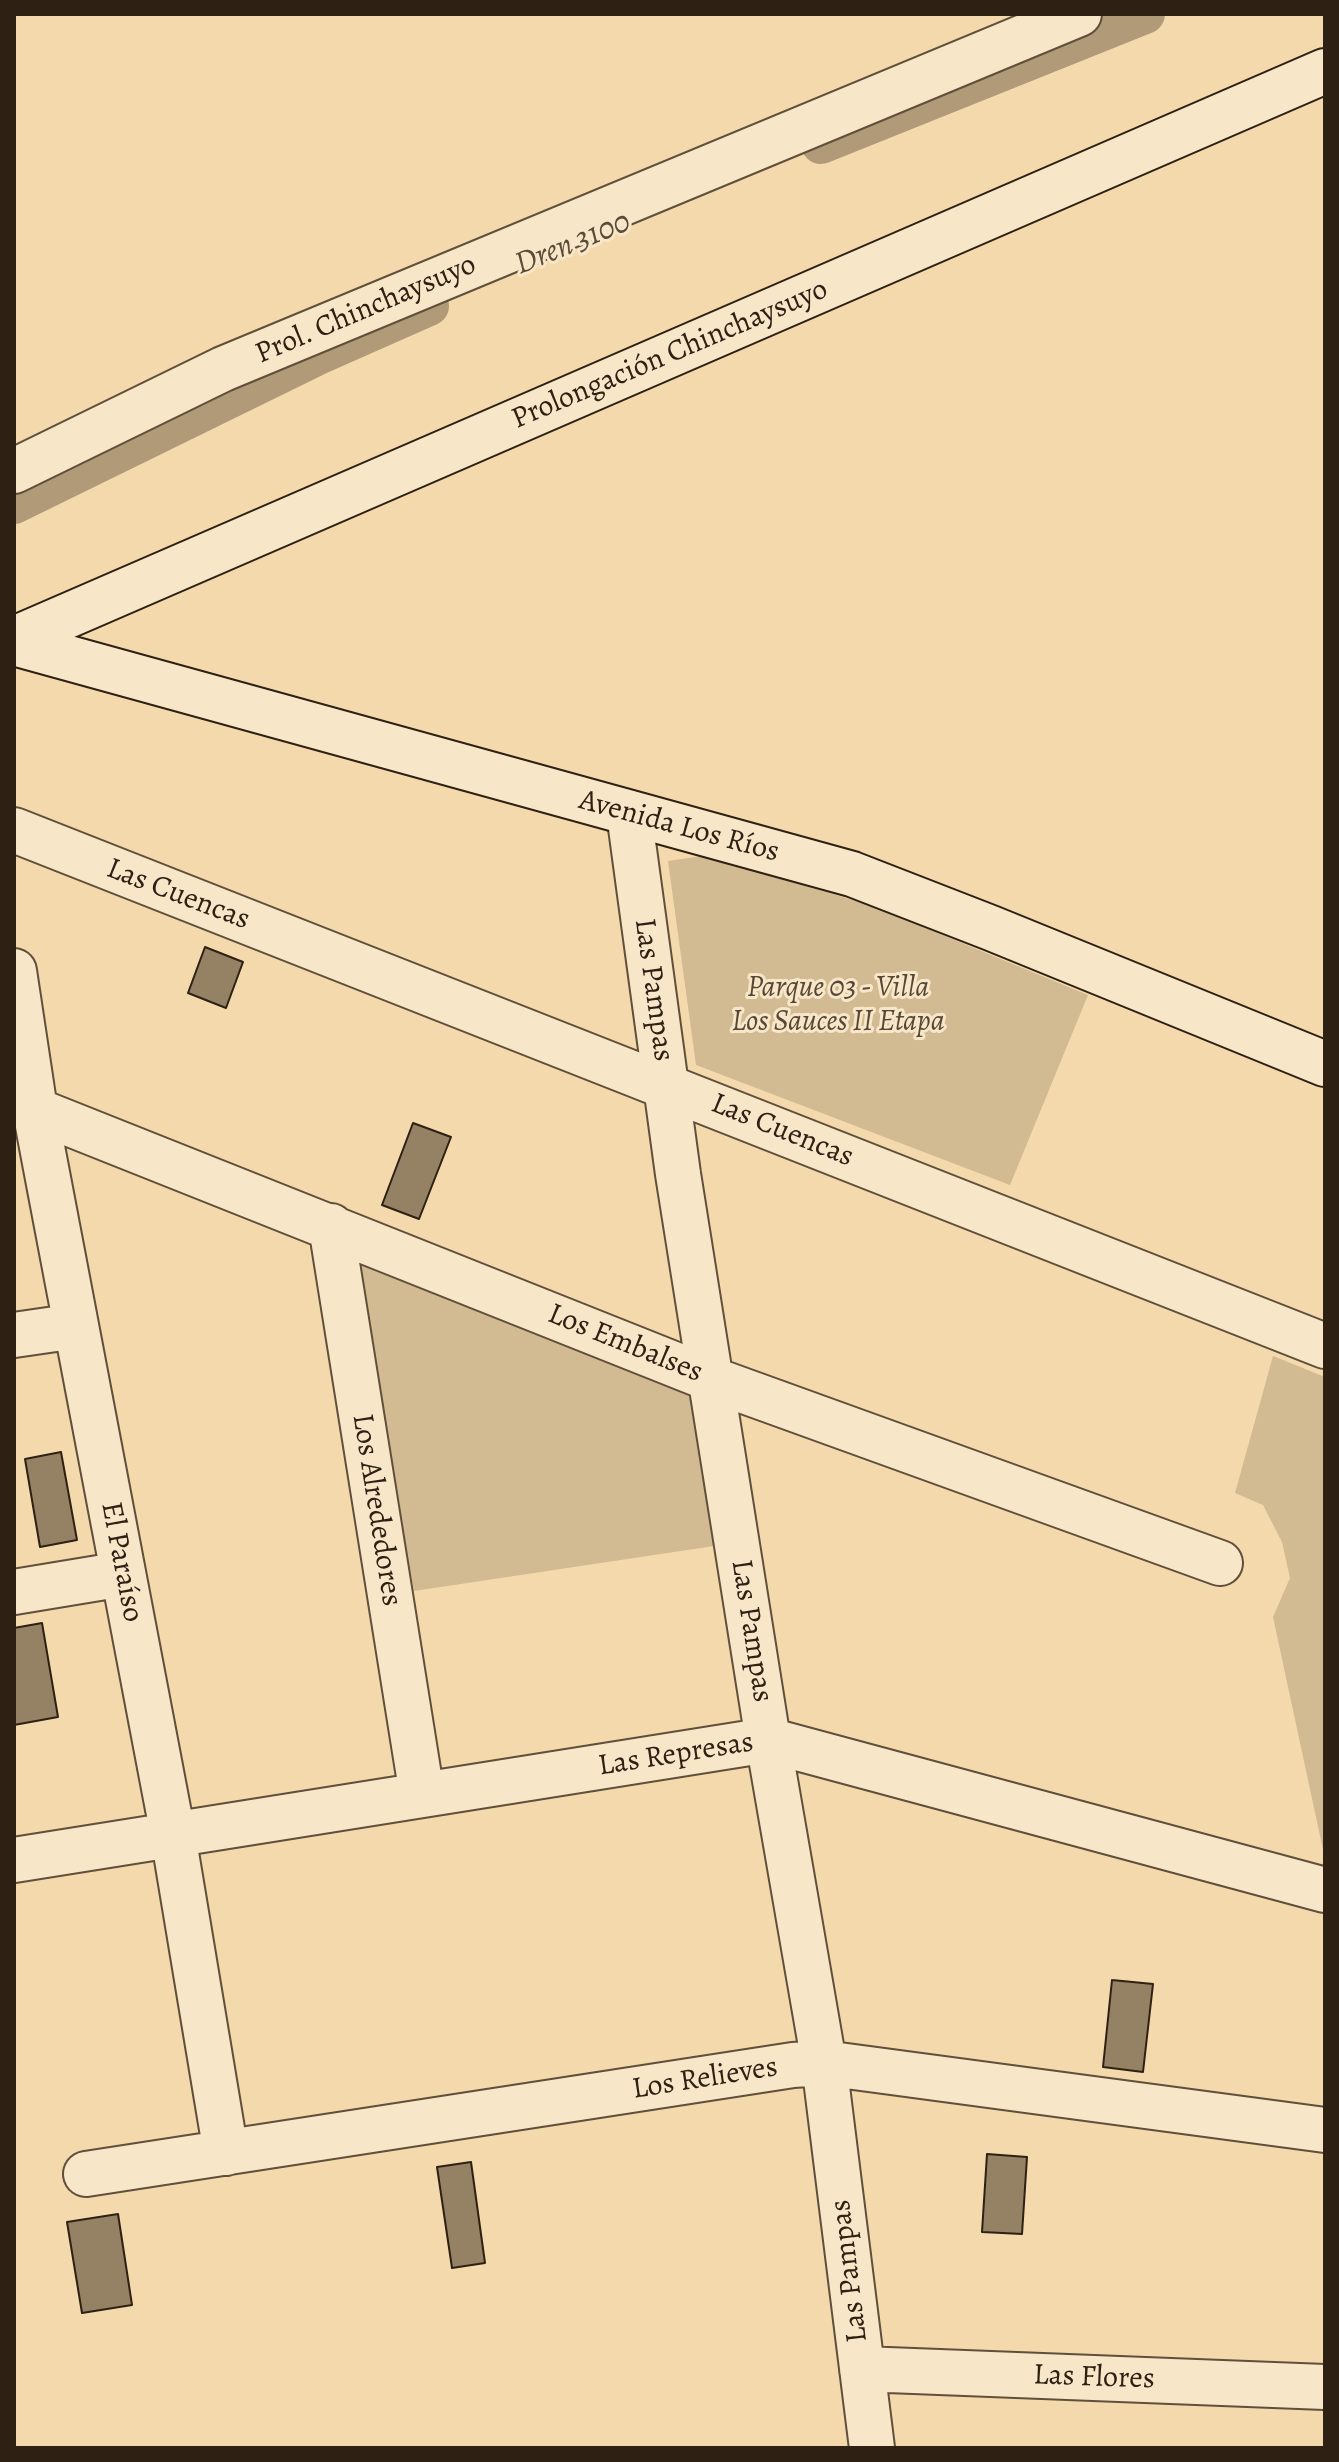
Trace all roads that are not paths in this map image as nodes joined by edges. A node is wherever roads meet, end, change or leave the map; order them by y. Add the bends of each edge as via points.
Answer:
1 (1079, 14) edge
2 (1325, 71) edge
3 (14, 471) edge
4 (14, 641) edge
5 (629, 813) junction
6 (14, 830) edge
7 (14, 971) edge
8 (20, 1058) edge
9 (1325, 1064) edge
10 (666, 1085) junction
11 (35, 1110) junction
12 (331, 1226) junction
13 (76, 1326) junction
14 (14, 1335) edge
15 (1325, 1346) edge
16 (711, 1379) junction
17 (1220, 1563) dead end
18 (123, 1574) junction
19 (14, 1592) edge
20 (768, 1740) junction
21 (422, 1795) junction
22 (173, 1835) junction
23 (14, 1860) edge
24 (1325, 1890) edge
25 (824, 2063) junction
26 (1325, 2130) edge
27 (226, 2153) junction
28 (86, 2174) dead end
29 (862, 2369) junction
30 (1325, 2387) edge
31 (872, 2448) edge

1 - 3 street, Prol. Chinchaysuyo via 223,369
2 - 4 street, Prolongación Chinchaysuyo
4 - 5 street, Avenida Los Ríos
5 - 9 street, Avenida Los Ríos via 852,874
5 - 10 street, Las Pampas
6 - 10 street, Las Cuencas
7 - 8 street, El Paraíso
8 - 11 street, El Paraíso
10 - 15 street, Las Cuencas
10 - 16 street, Las Pampas
11 - 12 street, Los Embalses
11 - 13 street, El Paraíso
12 - 16 street, Los Embalses
12 - 21 street, Los Alrededores
13 - 14 street
13 - 18 street, El Paraíso
16 - 17 street, Los Embalses
16 - 20 street, Las Pampas
18 - 19 street
18 - 22 street, El Paraíso
20 - 21 street, Las Represas
20 - 24 street, Las Represas
20 - 25 street, Las Pampas
21 - 22 street, Las Represas
22 - 23 street, Las Represas
22 - 27 street, El Paraíso
25 - 26 street, Los Relieves
25 - 27 street, Los Relieves
25 - 29 street, Las Pampas
27 - 28 street, Los Relieves
29 - 30 street, Las Flores
29 - 31 street, Las Pampas

